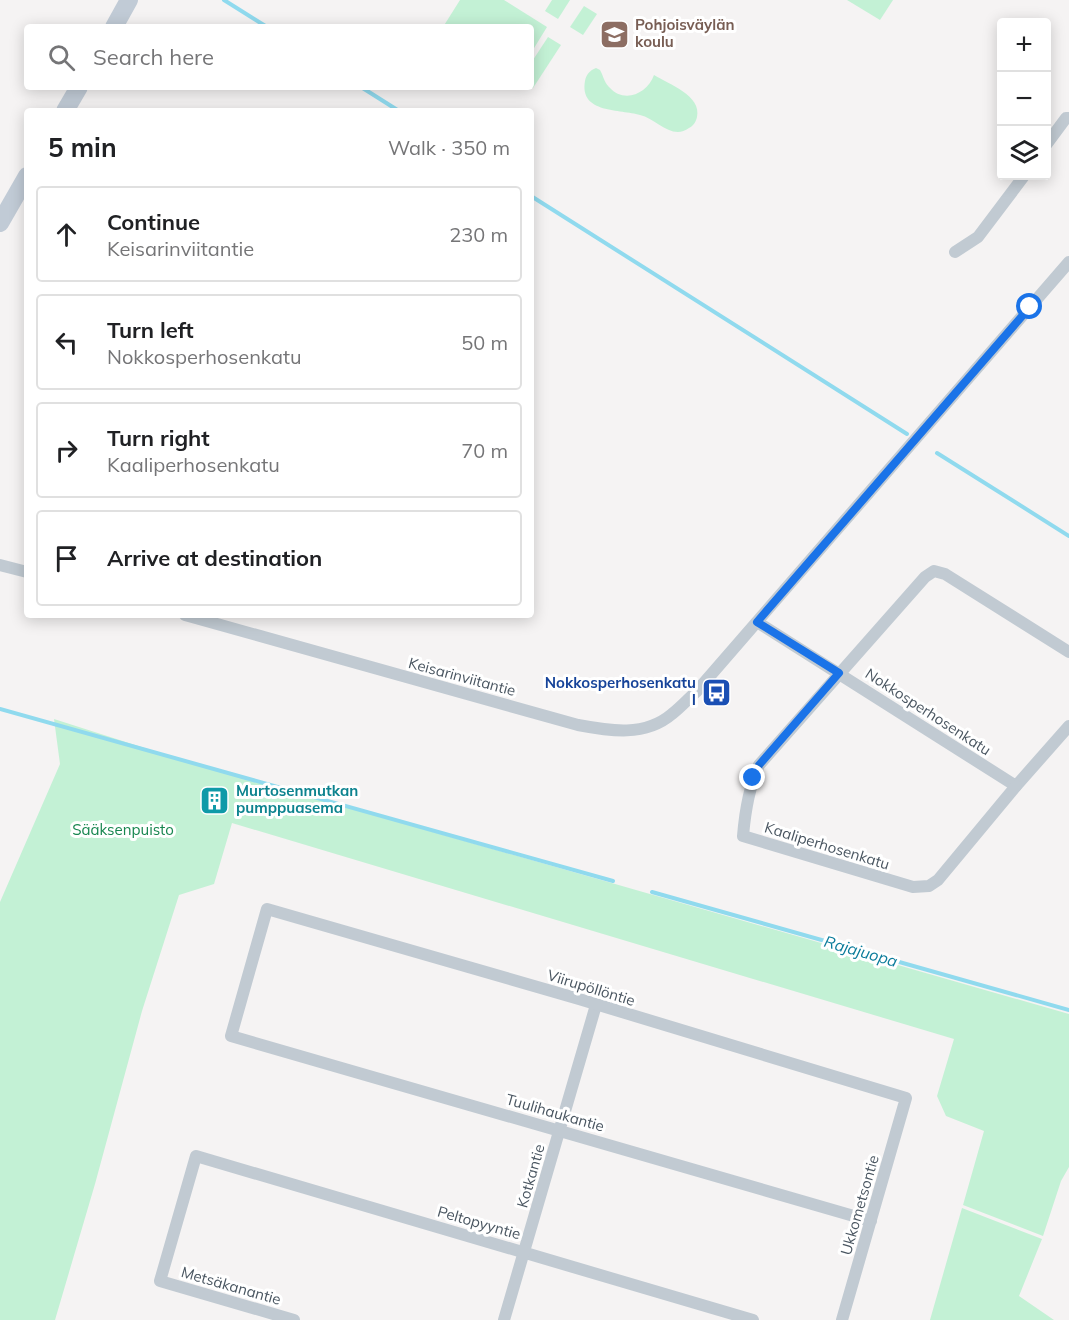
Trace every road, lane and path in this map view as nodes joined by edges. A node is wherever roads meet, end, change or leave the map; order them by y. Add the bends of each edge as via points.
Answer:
1 (129, 0) edge
2 (116, 24) edge
3 (77, 90) edge
4 (67, 108) edge
5 (1069, 118) edge
6 (1051, 139) edge
7 (1021, 180) edge
8 (24, 181) edge
9 (0, 223) edge
10 (955, 252) dead end
11 (1069, 262) edge
12 (0, 565) edge
13 (24, 571) edge
14 (196, 618) edge
15 (757, 622) junction
16 (1069, 652) edge
17 (839, 673) junction
18 (1069, 726) edge
19 (1016, 786) junction
20 (596, 1005) junction
21 (231, 1036) joint
22 (906, 1098) joint
23 (560, 1130) junction
24 (871, 1221) junction
25 (525, 1252) junction
26 (160, 1281) joint
27 (294, 1320) edge
28 (504, 1320) edge
29 (753, 1320) edge
30 (842, 1320) edge

1 - 2 street
3 - 4 street
5 - 6 street
7 - 10 street via 978,237
8 - 9 street
11 - 15 street, Keisarinviitantie
12 - 13 street
14 - 15 street, Keisarinviitantie via 610,731 639,730 671,716
15 - 17 street, Nokkosperhosenkatu
16 - 17 street via 945,574 934,571
17 - 19 street, Nokkosperhosenkatu
17 - 19 street, Kaaliperhosenkatu via 759,765 745,813 743,836 913,887 929,886
18 - 19 street
20 - 21 street, Viirupöllöntie via 267,909
20 - 22 street, Viirupöllöntie
20 - 23 street, Kotkantie
21 - 23 street, Tuulihaukantie
22 - 24 street, Ukkometsontie
23 - 24 street, Tuulihaukantie
23 - 25 street, Kotkantie
24 - 30 street, Ukkometsontie
25 - 26 street, Peltopyyntie via 196,1156
25 - 28 street, Kotkantie
25 - 29 street, Peltopyyntie
26 - 27 street, Metsäkanantie

